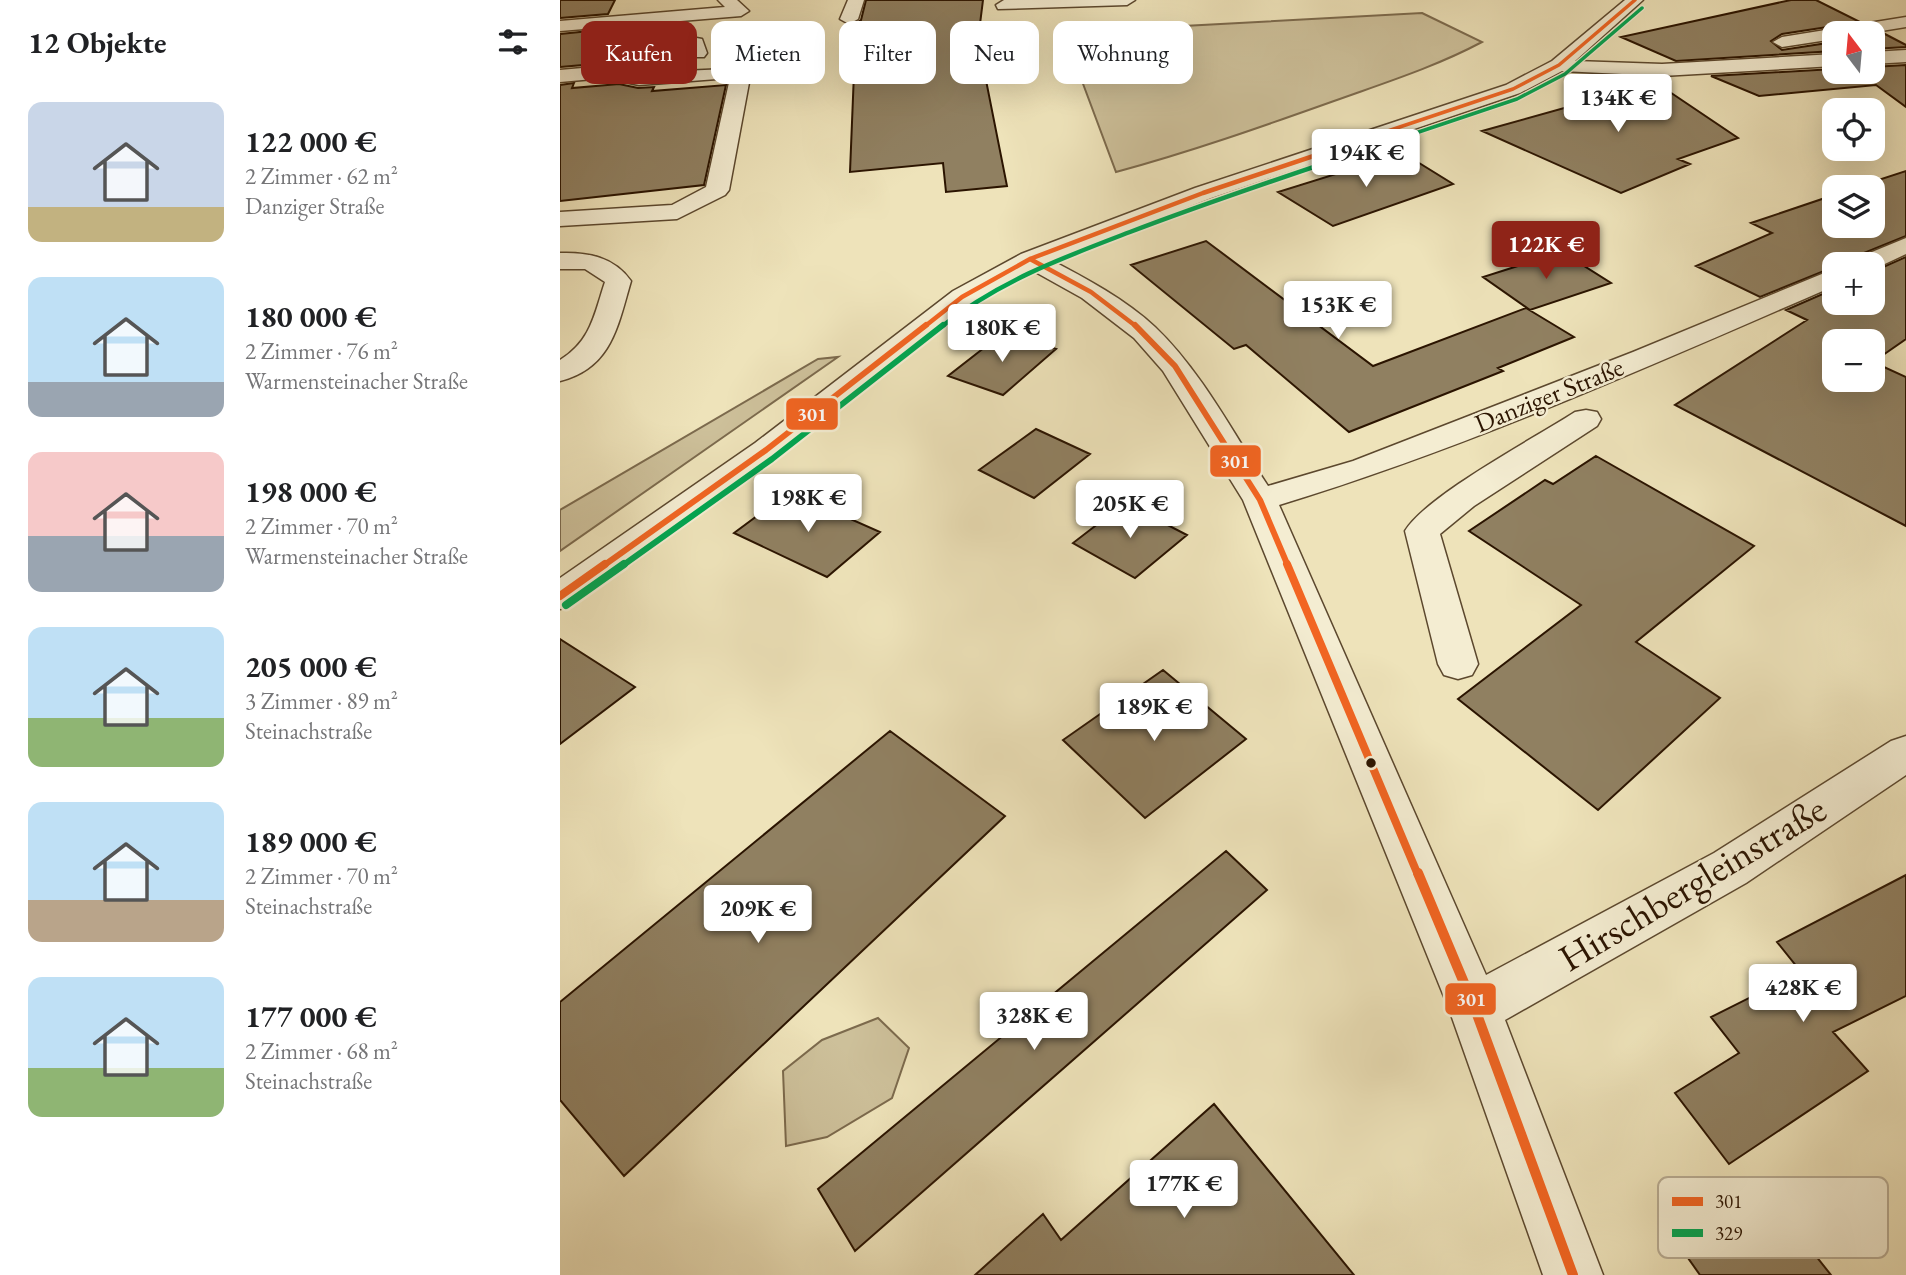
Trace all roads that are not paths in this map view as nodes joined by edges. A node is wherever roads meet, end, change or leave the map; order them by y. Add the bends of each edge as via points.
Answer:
1 (726, 0) edge
2 (856, 0) edge
3 (1107, 0) edge
4 (1127, 0) edge
5 (1635, 0) edge
6 (1004, 5) dead end
7 (849, 19) dead end
8 (1906, 22) edge
9 (560, 26) edge
10 (697, 48) edge
11 (698, 53) dead end
12 (1906, 56) edge
13 (1885, 57) edge
14 (1822, 61) edge
15 (1559, 65) junction
16 (1660, 71) junction
17 (560, 76) edge
18 (560, 219) edge
19 (1906, 244) edge
20 (1885, 254) edge
21 (1030, 259) junction
22 (560, 261) edge
23 (1822, 282) edge
24 (560, 372) edge
25 (1586, 419) dead end
26 (1259, 500) junction
27 (560, 597) edge
28 (1458, 664) dead end
29 (1906, 753) edge
30 (1475, 1009) junction
31 (1573, 1275) edge

1 - 9 street via 739,17
2 - 7 street
3 - 4 street
3 - 6 street
5 - 15 street
8 - 16 street via 1660,63
10 - 11 street
12 - 13 street
14 - 16 street
15 - 16 street
15 - 21 street via 1472,105 1203,193
17 - 18 street via 605,72 639,79 741,72 717,190 677,212
19 - 20 street
21 - 26 street via 1091,292 1144,332 1175,366
21 - 27 street via 962,297 766,450
22 - 24 street via 605,266 618,281 599,341
23 - 26 street, Danziger Straße via 1365,468
25 - 28 street via 1462,498 1422,531
26 - 30 street
29 - 30 street, Hirschbergleinstraße via 1730,868
30 - 31 street

